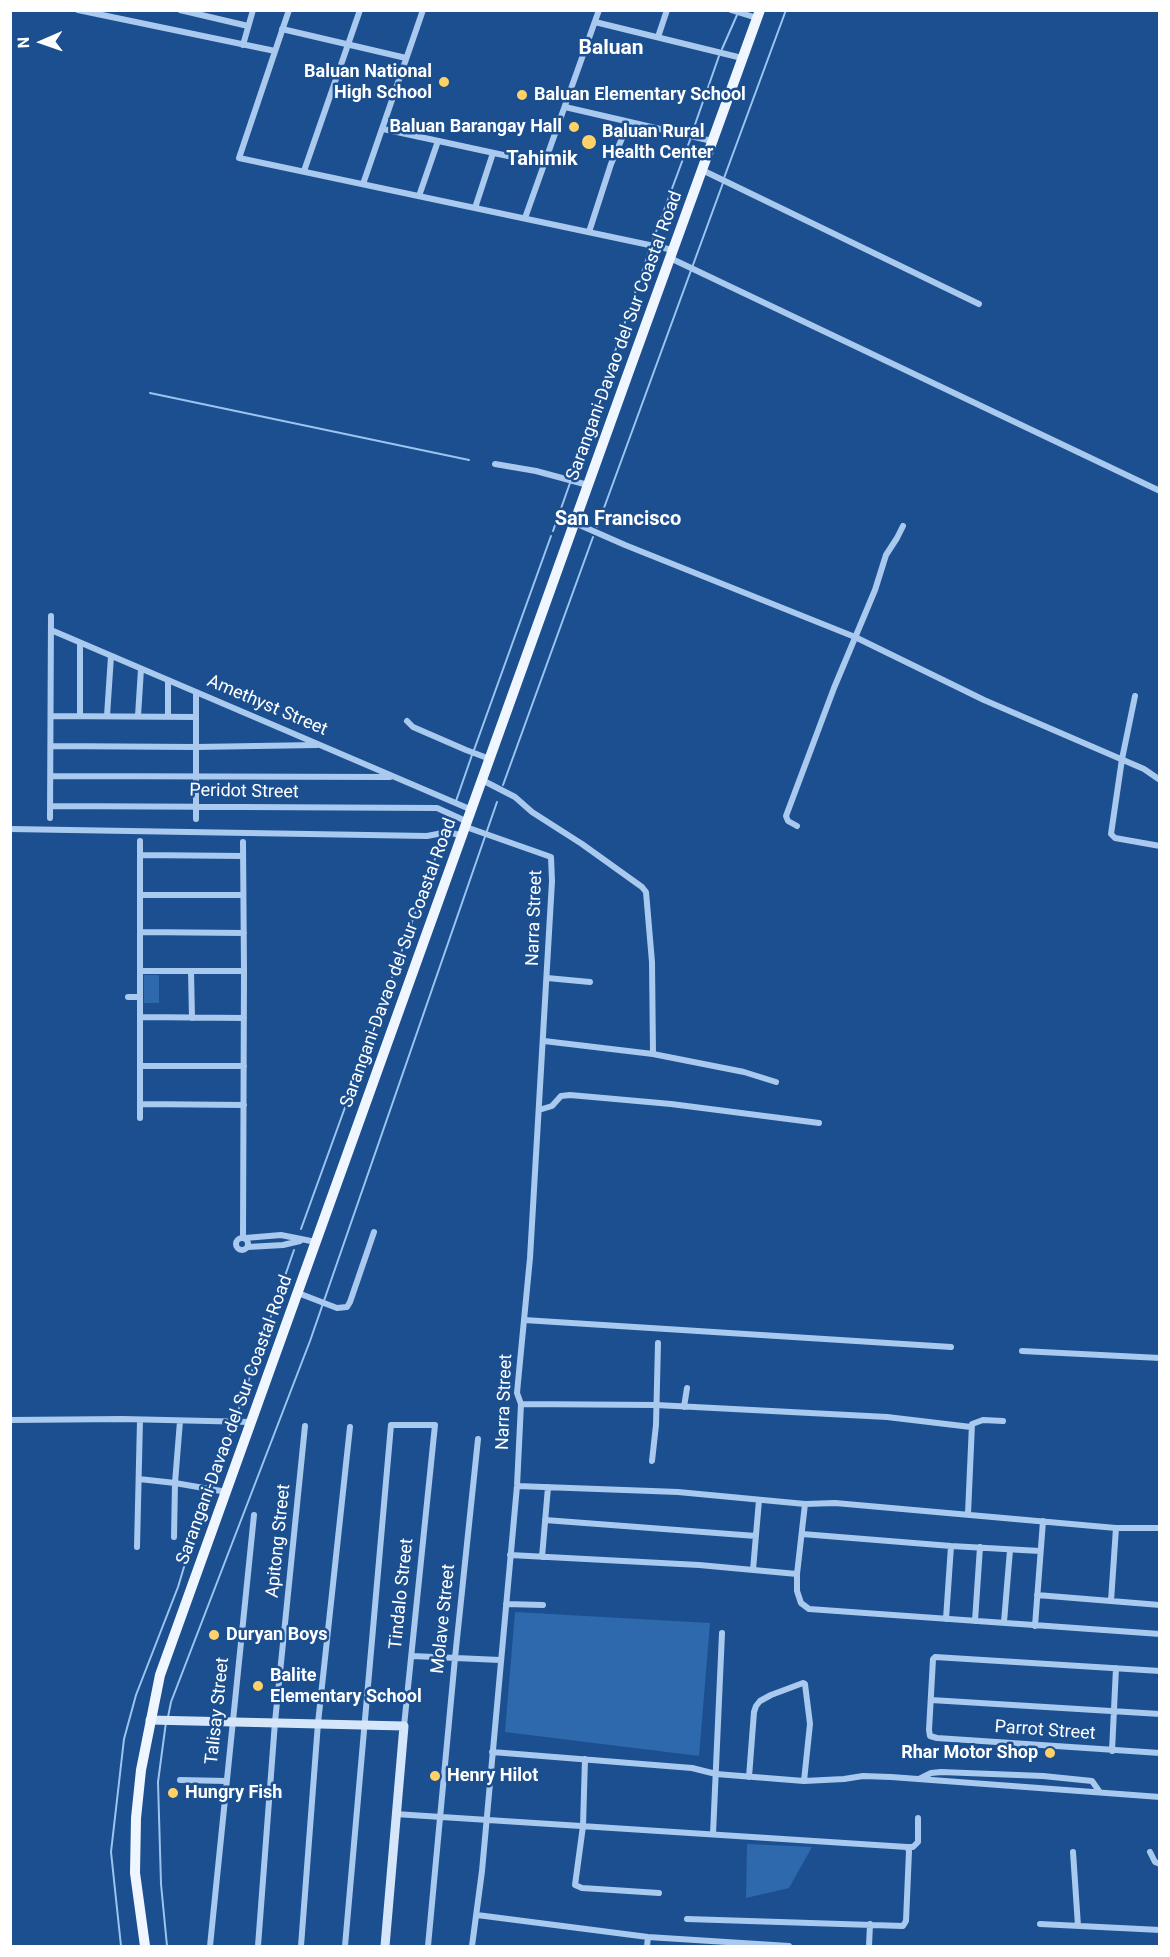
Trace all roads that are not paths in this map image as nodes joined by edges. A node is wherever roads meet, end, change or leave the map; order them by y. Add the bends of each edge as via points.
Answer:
1 (78, 10) edge
2 (180, 10) edge
3 (253, 10) edge
4 (289, 10) edge
5 (360, 10) edge
6 (423, 10) edge
7 (599, 10) edge
8 (667, 10) edge
9 (731, 10) edge
10 (759, 14) edge
11 (595, 22) junction
12 (248, 26) junction
13 (282, 29) junction
14 (658, 38) junction
15 (347, 44) junction
16 (243, 45) junction
17 (275, 51) junction
18 (406, 58) junction
19 (742, 58) junction
20 (565, 106) junction
21 (629, 122) junction
22 (383, 129) junction
23 (438, 141) junction
24 (712, 141) junction
25 (493, 153) junction
26 (545, 164) junction
27 (702, 170) junction
28 (304, 171) junction
29 (363, 184) junction
30 (418, 196) junction
31 (475, 208) junction
32 (525, 218) junction
33 (589, 232) junction
34 (672, 254) junction
35 (979, 304) dead end
36 (495, 464) dead end
37 (589, 485) junction
38 (1160, 491) edge
39 (575, 523) junction
40 (903, 526) dead end
41 (51, 616) dead end
42 (51, 630) junction
43 (855, 637) junction
44 (80, 643) junction
45 (111, 656) junction
46 (141, 669) junction
47 (168, 680) junction
48 (196, 692) junction
49 (1135, 696) dead end
50 (51, 716) junction
51 (80, 716) junction
52 (107, 716) junction
53 (138, 716) junction
54 (168, 717) junction
55 (196, 717) junction
56 (407, 721) dead end
57 (320, 745) junction
58 (51, 746) junction
59 (196, 747) junction
60 (490, 759) junction
61 (1122, 759) junction
62 (51, 776) junction
63 (196, 776) junction
64 (393, 777) junction
65 (482, 780) junction
66 (1160, 780) edge
67 (441, 797) junction
68 (50, 806) junction
69 (196, 806) junction
70 (437, 808) junction
71 (472, 810) junction
72 (50, 818) dead end
73 (196, 819) dead end
74 (797, 826) dead end
75 (465, 828) junction
76 (10, 829) edge
77 (140, 841) dead end
78 (243, 842) dead end
79 (1160, 846) edge
80 (140, 855) junction
81 (243, 856) junction
82 (140, 895) junction
83 (243, 895) junction
84 (140, 932) junction
85 (244, 933) junction
86 (140, 971) junction
87 (191, 971) junction
88 (244, 971) junction
89 (548, 978) junction
90 (590, 982) dead end
91 (128, 997) dead end
92 (140, 997) junction
93 (140, 1017) junction
94 (192, 1018) junction
95 (244, 1018) junction
96 (544, 1041) junction
97 (653, 1054) junction
98 (140, 1066) junction
99 (244, 1066) junction
100 (776, 1082) dead end
101 (140, 1104) junction
102 (244, 1105) junction
103 (539, 1110) junction
104 (140, 1118) dead end
105 (819, 1123) dead end
106 (374, 1232) dead end
107 (244, 1238) junction
108 (303, 1240) junction
109 (316, 1242) junction
110 (245, 1251) junction
111 (298, 1293) junction
112 (524, 1320) junction
113 (658, 1343) dead end
114 (951, 1347) dead end
115 (1022, 1351) dead end
116 (1160, 1358) edge
117 (687, 1389) dead end
118 (521, 1404) junction
119 (656, 1405) junction
120 (684, 1407) junction
121 (10, 1420) edge
122 (140, 1420) junction
123 (180, 1421) junction
124 (1004, 1421) dead end
125 (252, 1422) junction
126 (305, 1426) dead end
127 (350, 1427) dead end
128 (971, 1427) junction
129 (478, 1439) dead end
130 (652, 1461) dead end
131 (139, 1479) junction
132 (175, 1483) junction
133 (517, 1486) junction
134 (548, 1487) junction
135 (227, 1492) junction
136 (759, 1500) junction
137 (805, 1504) junction
138 (968, 1514) junction
139 (254, 1515) dead end
140 (545, 1520) junction
141 (1043, 1521) junction
142 (1116, 1528) junction
143 (1160, 1528) edge
144 (802, 1534) junction
145 (756, 1536) junction
146 (174, 1537) dead end
147 (951, 1546) junction
148 (137, 1547) dead end
149 (980, 1547) junction
150 (1010, 1550) junction
151 (1040, 1551) junction
152 (510, 1555) junction
153 (542, 1557) junction
154 (753, 1570) junction
155 (797, 1574) junction
156 (1037, 1595) junction
157 (1111, 1601) junction
158 (506, 1604) junction
159 (543, 1605) dead end
160 (1160, 1605) edge
161 (946, 1619) junction
162 (975, 1621) junction
163 (1004, 1622) junction
164 (1035, 1626) junction
165 (722, 1633) dead end
166 (1160, 1634) edge
167 (412, 1656) junction
168 (455, 1658) junction
169 (500, 1660) junction
170 (1116, 1668) junction
171 (1160, 1671) edge
172 (931, 1700) junction
173 (1115, 1711) junction
174 (1160, 1714) edge
175 (150, 1720) junction
176 (232, 1721) junction
177 (275, 1722) junction
178 (318, 1723) junction
179 (365, 1725) junction
180 (404, 1726) junction
181 (1112, 1750) junction
182 (492, 1752) junction
183 (1160, 1753) edge
184 (585, 1760) junction
185 (716, 1774) junction
186 (929, 1774) junction
187 (1043, 1776) junction
188 (749, 1777) junction
189 (1076, 1779) junction
190 (180, 1780) dead end
191 (919, 1780) junction
192 (226, 1781) junction
193 (804, 1781) junction
194 (935, 1781) junction
195 (1024, 1788) junction
196 (1068, 1790) junction
197 (1099, 1791) junction
198 (1160, 1797) edge
199 (395, 1814) junction
200 (440, 1816) junction
201 (918, 1818) dead end
202 (487, 1820) junction
203 (583, 1826) junction
204 (712, 1834) junction
205 (907, 1847) junction
206 (1073, 1852) dead end
207 (1150, 1852) dead end
208 (1160, 1864) edge
209 (659, 1893) dead end
210 (477, 1915) junction
211 (687, 1919) dead end
212 (870, 1924) junction
213 (1040, 1924) dead end
214 (1078, 1926) junction
215 (1160, 1930) edge
216 (648, 1936) junction
217 (144, 1944) edge
218 (767, 1946) edge
219 (210, 1947) edge
220 (258, 1947) edge
221 (301, 1947) edge
222 (345, 1947) edge
223 (386, 1947) edge
224 (428, 1947) edge
225 (471, 1947) edge
226 (647, 1947) edge
227 (789, 1947) edge
228 (869, 1947) edge

1 - 16 street
2 - 12 street
3 - 12 street
4 - 13 street
5 - 15 street
6 - 18 street
7 - 11 street
8 - 14 street
9 - 10 street
10 - 19 main road, Sarangani-Davao del Sur Coastal Road
11 - 14 street
11 - 20 street
12 - 16 street
13 - 15 street
13 - 17 street
14 - 19 street
15 - 18 street
15 - 28 street
16 - 17 street
17 - 28 street via 239,158
18 - 22 street
19 - 24 main road, Sarangani-Davao del Sur Coastal Road
20 - 21 street
20 - 26 street
21 - 24 street
21 - 33 street
22 - 23 street
22 - 29 street
23 - 25 street
23 - 30 street
24 - 27 main road, Sarangani-Davao del Sur Coastal Road
25 - 26 street
25 - 31 street
26 - 32 street
27 - 34 main road, Sarangani-Davao del Sur Coastal Road
27 - 35 street
28 - 29 street
29 - 30 street
30 - 31 street
31 - 32 street
32 - 33 street
33 - 34 street
34 - 37 main road, Sarangani-Davao del Sur Coastal Road
34 - 38 street
36 - 37 street
37 - 39 main road, Sarangani-Davao del Sur Coastal Road
39 - 43 street
39 - 60 main road, Sarangani-Davao del Sur Coastal Road
40 - 43 street via 886,555
41 - 42 street
42 - 44 street, Amethyst Street
42 - 50 street
43 - 61 street via 984,700
43 - 74 street via 786,816 788,822
44 - 45 street, Amethyst Street
44 - 51 street
45 - 46 street, Amethyst Street
45 - 52 street
46 - 47 street, Amethyst Street
46 - 53 street
47 - 48 street, Amethyst Street
47 - 54 street
48 - 55 street
48 - 57 street, Amethyst Street
49 - 61 street
50 - 51 street
50 - 58 street
51 - 52 street
52 - 53 street
53 - 54 street
54 - 55 street
55 - 59 street
56 - 60 street via 412,727
57 - 59 street
57 - 64 street, Amethyst Street
58 - 59 street
58 - 62 street
59 - 63 street
60 - 65 main road, Sarangani-Davao del Sur Coastal Road
61 - 66 street
61 - 79 street via 1112,834 1115,838
62 - 63 street
62 - 68 street
63 - 64 street
63 - 69 street
64 - 67 street, Amethyst Street
65 - 71 main road, Sarangani-Davao del Sur Coastal Road
65 - 97 street via 515,797 646,892
67 - 70 street
67 - 71 street, Amethyst Street
68 - 69 street, Peridot Street
68 - 72 street
69 - 70 street, Peridot Street
69 - 73 street
70 - 75 street
71 - 75 main road, Sarangani-Davao del Sur Coastal Road
75 - 76 street via 427,836
75 - 89 street, Narra Street via 552,857
75 - 109 main road, Sarangani-Davao del Sur Coastal Road
77 - 80 street
78 - 81 street
80 - 81 street
80 - 82 street
81 - 83 street
82 - 83 street
82 - 84 street
83 - 85 street
84 - 85 street
84 - 86 street
85 - 88 street
86 - 87 street
86 - 92 street
87 - 88 street
87 - 94 street
88 - 95 street
89 - 90 street
89 - 96 street, Narra Street
91 - 92 street
92 - 93 street
93 - 94 street
93 - 98 street
94 - 95 street
95 - 99 street
96 - 97 street
96 - 103 street, Narra Street
97 - 100 street
98 - 99 street
98 - 101 street
99 - 102 street
101 - 102 street
101 - 104 street
102 - 107 street
103 - 105 street via 552,1106 561,1096 570,1095
103 - 112 street, Narra Street
106 - 111 street via 349,1305 341,1308
107 - 108 street via 282,1235
107 - 110 street via 248,1242
107 - 110 street via 236,1243
108 - 109 street
108 - 110 street
109 - 111 main road, Sarangani-Davao del Sur Coastal Road
111 - 125 main road, Sarangani-Davao del Sur Coastal Road
112 - 114 street
112 - 118 street, Narra Street via 517,1393
113 - 119 street
115 - 116 street
117 - 120 street
118 - 119 street
118 - 133 street, Narra Street
119 - 120 street
119 - 130 street
120 - 128 street via 887,1417
121 - 122 street
122 - 123 street
122 - 131 street
123 - 125 street
123 - 132 street
124 - 128 street via 976,1421
125 - 135 main road, Sarangani-Davao del Sur Coastal Road
126 - 177 street, Apitong Street
127 - 178 street
128 - 138 street
129 - 168 street, Molave Street
131 - 132 street
131 - 148 street
132 - 135 street
132 - 146 street
133 - 134 street
133 - 152 street, Narra Street
134 - 136 street via 678,1492
134 - 140 street
135 - 175 main road, Sarangani-Davao del Sur Coastal Road via 166,1659
136 - 137 street
136 - 145 street
137 - 138 street
137 - 144 street
138 - 141 street
139 - 176 street, Talisay Street
140 - 145 street
140 - 153 street
141 - 142 street
141 - 151 street
142 - 143 street
142 - 157 street
144 - 147 street
144 - 155 street
145 - 154 street
147 - 149 street
147 - 161 street
149 - 150 street
149 - 162 street
150 - 151 street
150 - 163 street
151 - 156 street
152 - 153 street
152 - 158 street, Narra Street
153 - 154 street
154 - 155 street
155 - 161 street via 798,1597 809,1609
156 - 157 street
156 - 164 street
157 - 160 street
158 - 159 street
158 - 169 street, Narra Street
161 - 162 street
162 - 163 street
163 - 164 street
164 - 166 street
165 - 185 street
167 - 168 street
167 - 179 street, Tindalo Street via 435,1425 391,1425
167 - 180 street, Tindalo Street
168 - 169 street
168 - 200 street, Molave Street
169 - 182 street, Narra Street
170 - 171 street
170 - 172 street via 935,1656
170 - 173 street
172 - 173 street
172 - 181 street, Parrot Street via 930,1736 937,1738
173 - 174 street
173 - 181 street
175 - 176 street
175 - 217 main road, Sarangani-Davao del Sur Coastal Road via 141,1770 135,1846
176 - 177 street
176 - 192 street, Talisay Street
177 - 178 street
177 - 220 street, Apitong Street
178 - 179 street
178 - 221 street
179 - 180 street
179 - 222 street
180 - 199 street, Tindalo Street
181 - 183 street, Parrot Street
182 - 184 street
182 - 202 street, Narra Street
184 - 185 street via 692,1768
184 - 203 street
185 - 188 street
185 - 204 street
186 - 187 street
186 - 191 street
186 - 194 street
187 - 189 street
187 - 195 street
188 - 193 street
188 - 193 street via 756,1706 771,1695 803,1683 810,1724
189 - 196 street
189 - 197 street via 1092,1781
190 - 192 street
191 - 193 street via 863,1776
191 - 194 street
192 - 219 street, Talisay Street
194 - 195 street
195 - 196 street
196 - 197 street
197 - 198 street
199 - 200 street
199 - 223 street, Tindalo Street
200 - 202 street
200 - 224 street, Molave Street
201 - 205 street via 918,1842
202 - 203 street
202 - 210 street, Narra Street
203 - 204 street
203 - 209 street via 575,1885
204 - 205 street
205 - 212 street via 905,1924
206 - 214 street
207 - 208 street
210 - 216 street
210 - 225 street, Narra Street
211 - 212 street
212 - 228 street
213 - 214 street
214 - 215 street
216 - 218 street
216 - 226 street
218 - 227 street

